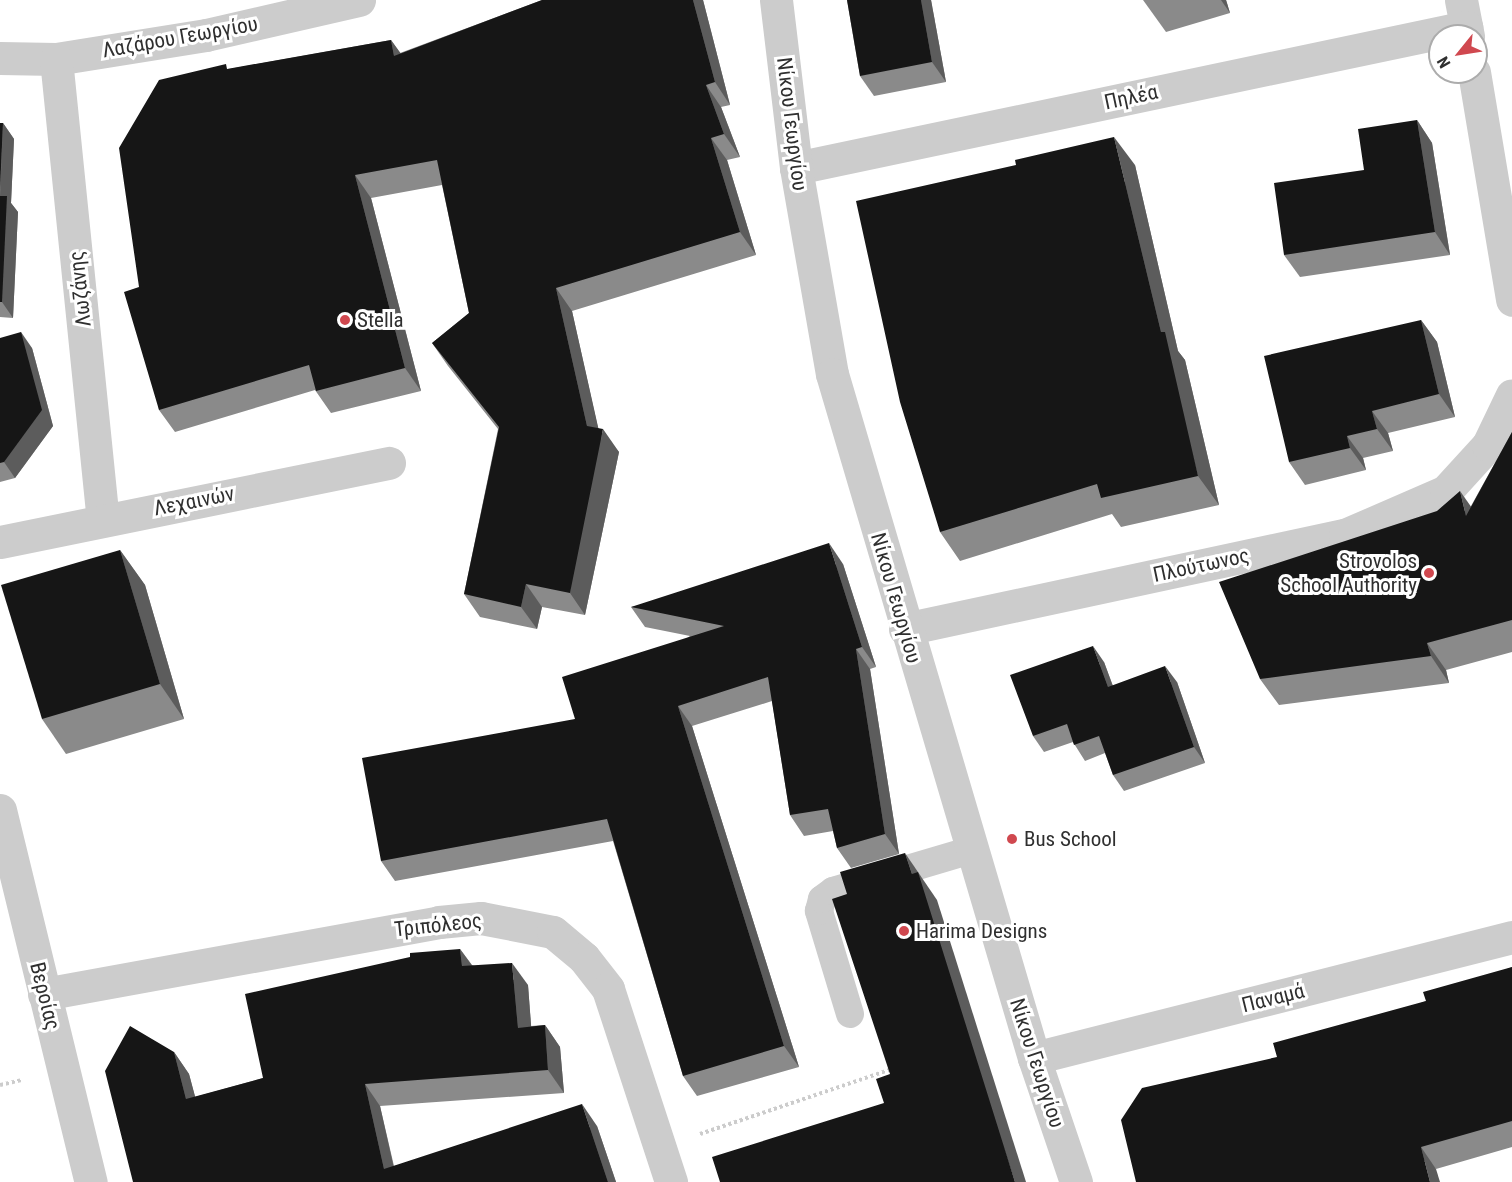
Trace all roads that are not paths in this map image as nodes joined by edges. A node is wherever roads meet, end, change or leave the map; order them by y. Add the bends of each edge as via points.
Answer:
1 (355, 0) edge
2 (776, 0) edge
3 (1465, 21) edge
4 (0, 58) edge
5 (56, 59) junction
6 (1476, 84) edge
7 (796, 168) junction
8 (1512, 300) edge
9 (1512, 395) edge
10 (388, 464) dead end
11 (103, 519) junction
12 (0, 542) edge
13 (905, 628) junction
14 (0, 810) edge
15 (971, 850) junction
16 (1512, 937) edge
17 (45, 994) junction
18 (850, 1014) dead end
19 (1034, 1058) junction
20 (92, 1182) edge
21 (671, 1182) edge
22 (1076, 1182) edge

1 - 5 street, Λαζάρου Γεωργίου via 206,35
2 - 7 street, Νίκου Γεωργίου
3 - 7 street, Πηλέα
4 - 5 street, Λαζάρου Γεωργίου
5 - 11 street, Λωζάνης
6 - 8 street
7 - 13 street, Νίκου Γεωργίου via 832,374
9 - 13 street, Πλούτωνος via 1488,445 1446,491 1345,535
10 - 11 street, Λεχαινών
11 - 12 street, Λεχαινών
13 - 15 street, Νίκου Γεωργίου
14 - 17 street, Βεροίας
15 - 18 lane via 833,891 822,899 819,911
15 - 19 street, Νίκου Γεωργίου
16 - 19 street, Παναμά
17 - 20 street, Βεροίας
17 - 21 street, Τριπόλεος via 439,922 481,918 553,932 584,958 608,989
19 - 22 street, Νίκου Γεωργίου

